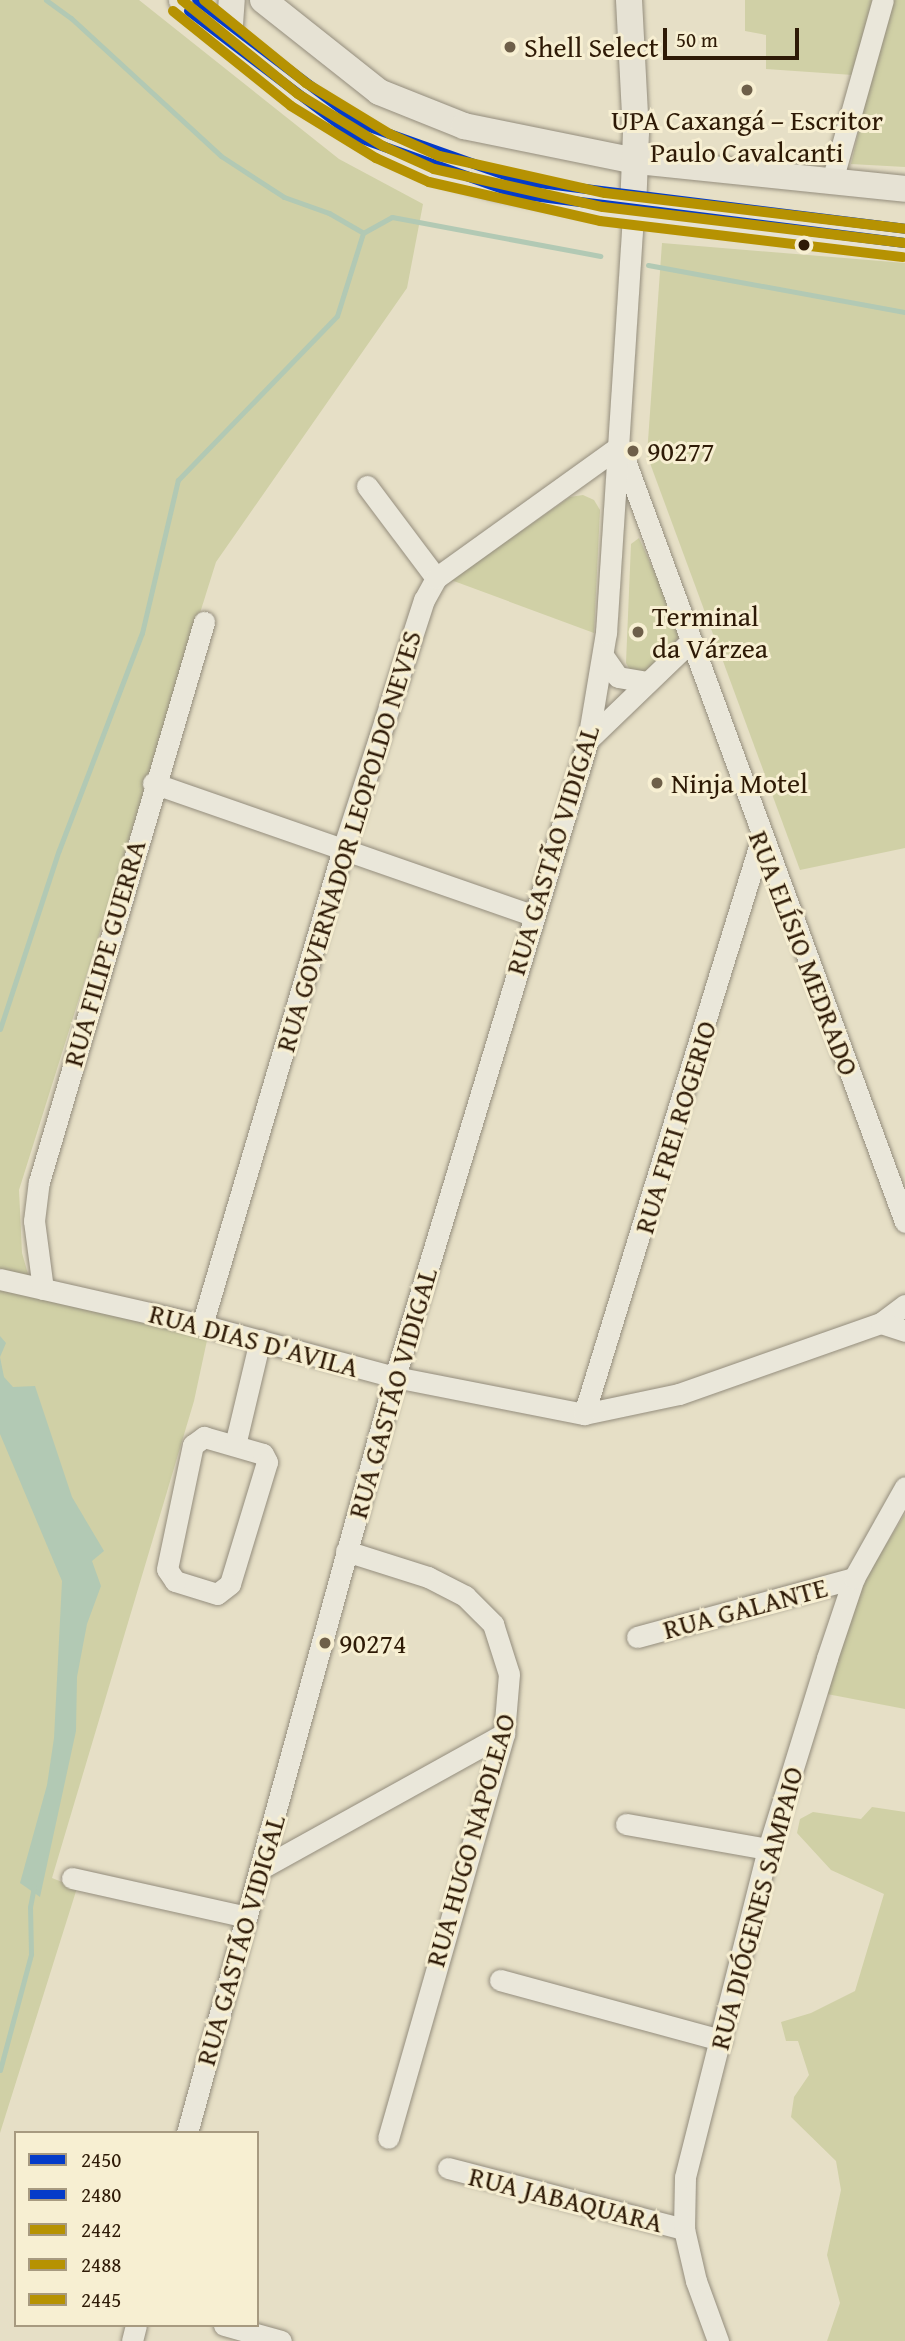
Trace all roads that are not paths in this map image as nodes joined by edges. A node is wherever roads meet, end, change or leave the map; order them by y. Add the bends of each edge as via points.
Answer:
1 (182, 0) edge
2 (232, 0) edge
3 (263, 0) edge
4 (629, 0) edge
5 (883, 0) edge
6 (229, 39) junction
7 (636, 161) junction
8 (844, 182) junction
9 (905, 189) edge
10 (634, 210) junction
11 (905, 243) edge
12 (620, 446) junction
13 (367, 486) dead end
14 (436, 578) junction
15 (204, 622) dead end
16 (690, 642) junction
17 (604, 657) junction
18 (645, 682) junction
19 (588, 740) junction
20 (153, 783) junction
21 (761, 840) junction
22 (343, 849) junction
23 (532, 915) junction
24 (905, 1222) edge
25 (0, 1279) edge
26 (43, 1289) junction
27 (905, 1305) edge
28 (881, 1323) junction
29 (202, 1325) junction
30 (905, 1331) edge
31 (260, 1340) junction
32 (395, 1377) junction
33 (584, 1414) junction
34 (234, 1446) junction
35 (905, 1488) edge
36 (346, 1551) junction
37 (854, 1578) junction
38 (637, 1637) dead end
39 (504, 1734) junction
40 (626, 1824) dead end
41 (768, 1849) junction
42 (260, 1869) junction
43 (72, 1878) dead end
44 (246, 1917) junction
45 (500, 1980) dead end
46 (721, 2040) junction
47 (188, 2131) edge
48 (388, 2138) dead end
49 (448, 2168) dead end
50 (684, 2229) junction
51 (231, 2327) edge
52 (281, 2341) edge
53 (718, 2341) edge

1 - 6 main road
2 - 6 main road
3 - 7 main road via 379,92 464,126
4 - 7 main road, RUA GASTÃO VIDIGAL
5 - 8 street
6 - 10 main road via 298,94 410,160 494,186
7 - 8 main road
7 - 10 main road, RUA GASTÃO VIDIGAL
8 - 9 main road
10 - 11 main road
10 - 12 street, RUA GASTÃO VIDIGAL
12 - 14 street, RUA GOVERNADOR LEOPOLDO NEVES
12 - 16 street, RUA ELÍSIO MEDRADO
12 - 17 street, RUA GASTÃO VIDIGAL
13 - 14 street
14 - 22 street, RUA GOVERNADOR LEOPOLDO NEVES via 414,624
15 - 20 street, RUA FILIPE GUERRA
16 - 18 street
16 - 21 street, RUA ELÍSIO MEDRADO
17 - 18 street via 618,677
17 - 19 street, RUA GASTÃO VIDIGAL
18 - 19 street
19 - 23 street, RUA GASTÃO VIDIGAL
20 - 22 street
20 - 26 street, RUA FILIPE GUERRA via 39,1182 34,1221
21 - 24 street, RUA ELÍSIO MEDRADO
21 - 33 street, RUA FREI ROGERIO
22 - 23 street
22 - 29 street, RUA GOVERNADOR LEOPOLDO NEVES
23 - 32 street, RUA GASTÃO VIDIGAL
25 - 26 street, RUA DIAS D'AVILA
26 - 29 street, RUA DIAS D'AVILA
27 - 28 street, RUA DIAS D'AVILA
28 - 30 street
28 - 33 street, RUA DIAS D'AVILA via 679,1394
29 - 31 street, RUA DIAS D'AVILA
31 - 32 street, RUA DIAS D'AVILA
31 - 34 street
32 - 33 street, RUA DIAS D'AVILA
32 - 36 street, RUA GASTÃO VIDIGAL
34 - 34 street via 204,1437 193,1445 167,1563 175,1581 216,1594 230,1584 267,1462 263,1454
35 - 37 street, RUA DIÓGENES SAMPAIO
36 - 39 street, RUA HUGO NAPOLEAO via 448,1584 482,1609 507,1657 510,1695
36 - 42 street, RUA GASTÃO VIDIGAL
37 - 38 street, RUA GALANTE
37 - 41 street, RUA DIÓGENES SAMPAIO
39 - 42 street
39 - 48 street, RUA HUGO NAPOLEAO
40 - 41 street
41 - 46 street, RUA DIÓGENES SAMPAIO
42 - 44 street, RUA GASTÃO VIDIGAL
43 - 44 street
44 - 47 street, RUA GASTÃO VIDIGAL
45 - 46 street
46 - 50 street, RUA DIÓGENES SAMPAIO via 685,2177
49 - 50 street, RUA JABAQUARA
50 - 53 street, RUA DIÓGENES SAMPAIO via 696,2281
51 - 52 street

